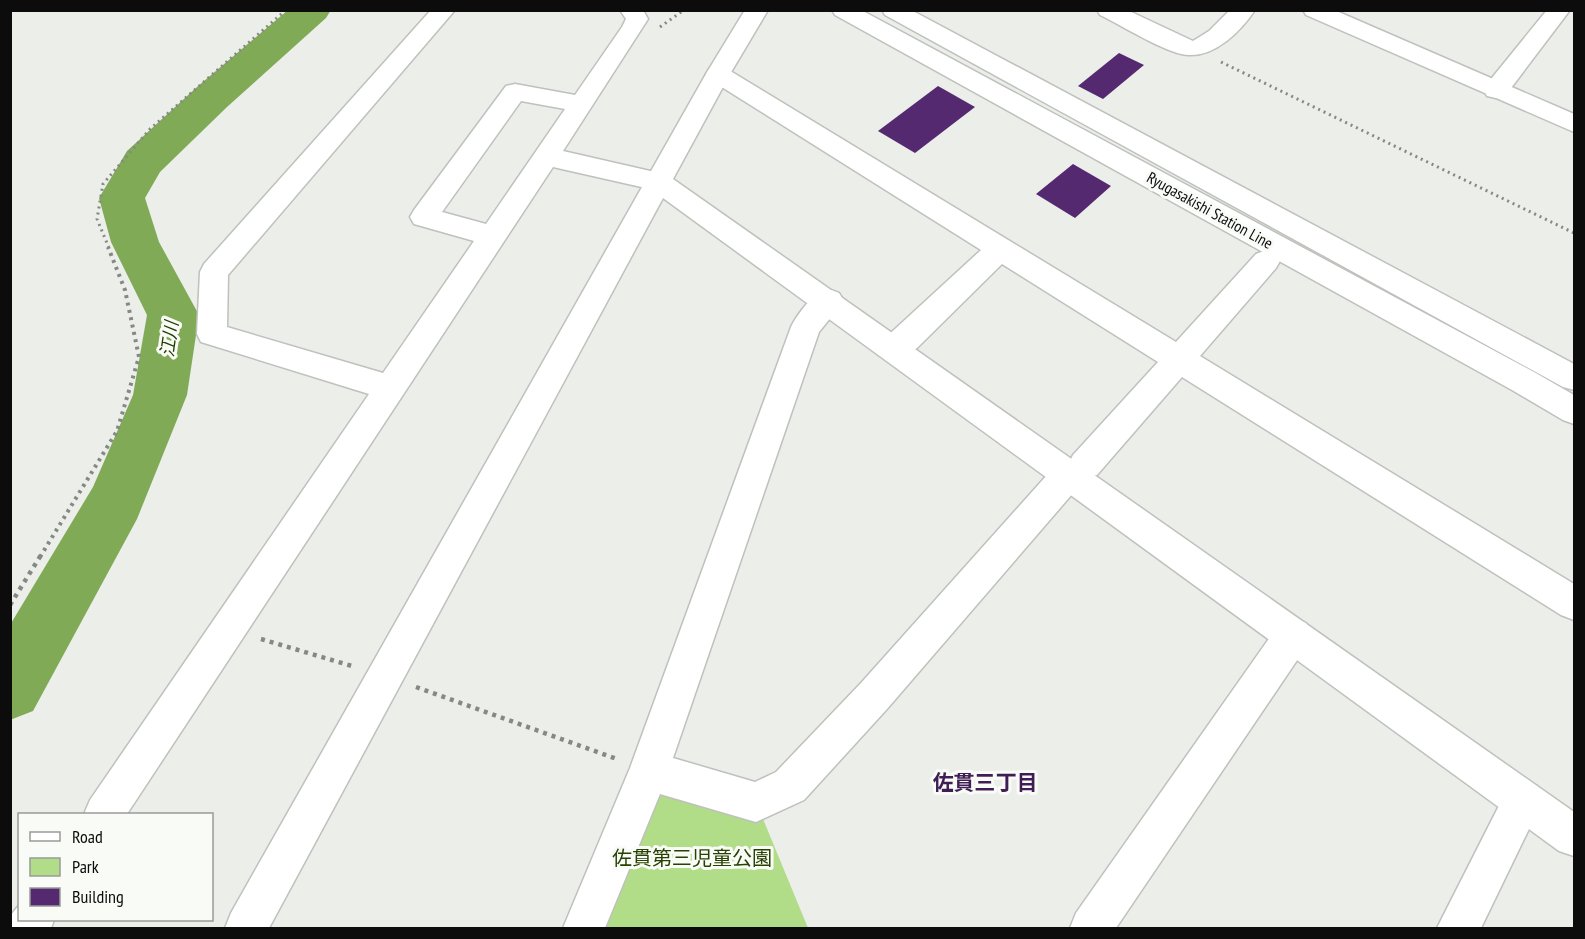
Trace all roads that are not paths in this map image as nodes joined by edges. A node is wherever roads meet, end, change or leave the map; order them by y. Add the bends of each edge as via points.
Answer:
1 (444, 10) edge
2 (631, 10) edge
3 (757, 10) edge
4 (843, 10) edge
5 (893, 10) edge
6 (1108, 10) edge
7 (1244, 10) edge
8 (1314, 10) edge
9 (1552, 14) edge
10 (1575, 15) edge
11 (718, 74) junction
12 (1496, 90) junction
13 (580, 104) junction
14 (1575, 124) edge
15 (546, 156) junction
16 (659, 182) junction
17 (492, 237) junction
18 (1001, 248) junction
19 (1266, 261) dead end
20 (828, 301) junction
21 (894, 349) junction
22 (1180, 359) junction
23 (1575, 378) edge
24 (390, 388) junction
25 (1575, 411) edge
26 (1076, 470) junction
27 (1575, 603) edge
28 (1293, 635) junction
29 (649, 771) junction
30 (1523, 800) junction
31 (105, 813) edge
32 (1575, 836) edge
33 (246, 928) edge
34 (584, 928) edge
35 (1091, 928) edge
36 (1458, 928) edge

1 - 24 street via 214,272 212,334
2 - 13 street via 637,19
3 - 11 street
4 - 25 street, Ryugasakishi Station Line
5 - 23 street, Ryugasakishi Station Line
6 - 7 street via 1195,50 1204,47
8 - 12 street
9 - 10 street
9 - 12 street
11 - 16 street
11 - 18 street
12 - 14 street
13 - 15 street
13 - 17 street via 515,92 424,217
15 - 16 street
15 - 17 street
16 - 20 street
16 - 33 street
17 - 24 street
18 - 21 street
18 - 22 street
19 - 22 street
20 - 21 street
20 - 29 street via 806,327
21 - 26 street
22 - 26 street
22 - 27 street
24 - 31 street
26 - 28 street
26 - 29 street via 790,786 756,802
28 - 30 street
28 - 35 street
29 - 34 street
30 - 32 street
30 - 36 street

